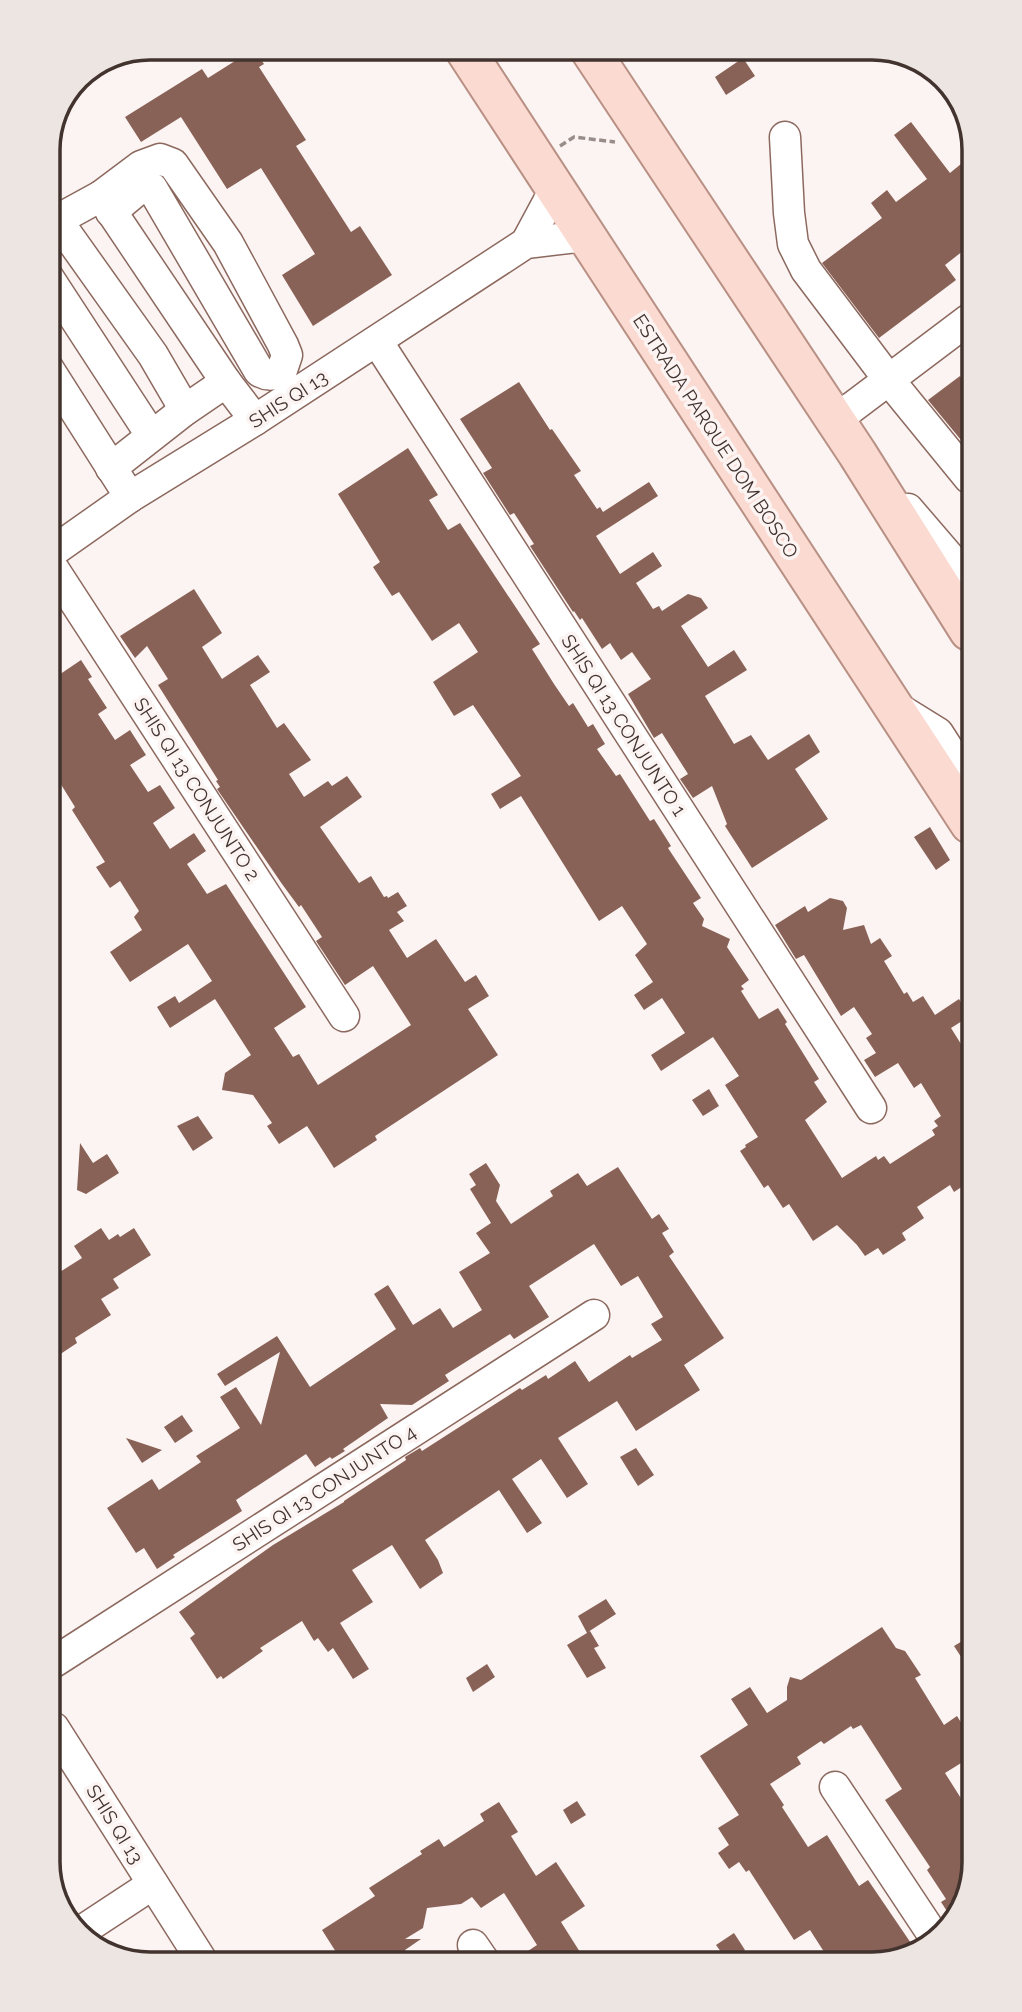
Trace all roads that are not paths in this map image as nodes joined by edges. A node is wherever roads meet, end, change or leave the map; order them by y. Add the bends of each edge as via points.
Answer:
1 (471, 59) edge
2 (596, 60) edge
3 (785, 137) dead end
4 (546, 175) junction
5 (106, 204) junction
6 (60, 219) edge
7 (60, 232) edge
8 (585, 236) junction
9 (526, 243) junction
10 (60, 295) edge
11 (962, 325) edge
12 (377, 341) junction
13 (889, 380) junction
14 (226, 382) junction
15 (60, 386) edge
16 (185, 410) junction
17 (256, 420) junction
18 (834, 421) junction
19 (151, 435) junction
20 (856, 453) junction
21 (111, 468) junction
22 (962, 469) edge
23 (130, 498) junction
24 (60, 547) edge
25 (962, 572) edge
26 (60, 579) edge
27 (962, 620) edge
28 (893, 705) junction
29 (962, 770) edge
30 (962, 812) edge
31 (344, 1016) dead end
32 (871, 1108) dead end
33 (594, 1315) dead end
34 (59, 1659) edge
35 (59, 1736) edge
36 (835, 1787) dead end
37 (153, 1884) junction
38 (87, 1927) edge
39 (930, 1931) edge
40 (196, 1952) edge

1 - 4 main road, ESTRADA PARQUE DOM BOSCO
2 - 18 main road
3 - 13 street via 793,244 806,270
4 - 8 main road, ESTRADA PARQUE DOM BOSCO
4 - 9 street, SHIS QI 13
5 - 5 street via 141,187 152,188 259,371 281,373 287,355 283,345 228,243 173,164 160,159 141,166
5 - 6 street
5 - 14 street
7 - 16 street via 153,355
8 - 9 street, SHIS QI 13
8 - 28 main road, ESTRADA PARQUE DOM BOSCO
9 - 12 street, SHIS QI 13
10 - 19 street
11 - 13 street
12 - 17 street, SHIS QI 13
12 - 32 street, SHIS QI 13 CONJUNTO 1
13 - 18 street
13 - 22 street
14 - 16 street
14 - 17 street
15 - 21 street
16 - 19 street
17 - 23 street, SHIS QI 13
18 - 20 main road
19 - 21 street
20 - 25 street
20 - 27 main road
21 - 23 street
23 - 24 street, SHIS QI 13
26 - 31 street, SHIS QI 13 CONJUNTO 2
28 - 29 street via 938,733
28 - 30 main road, ESTRADA PARQUE DOM BOSCO
33 - 34 street, SHIS QI 13 CONJUNTO 4
35 - 37 street, SHIS QI 13
36 - 39 street
37 - 38 street, SHIS QI 13
37 - 40 street, SHIS QI 13

